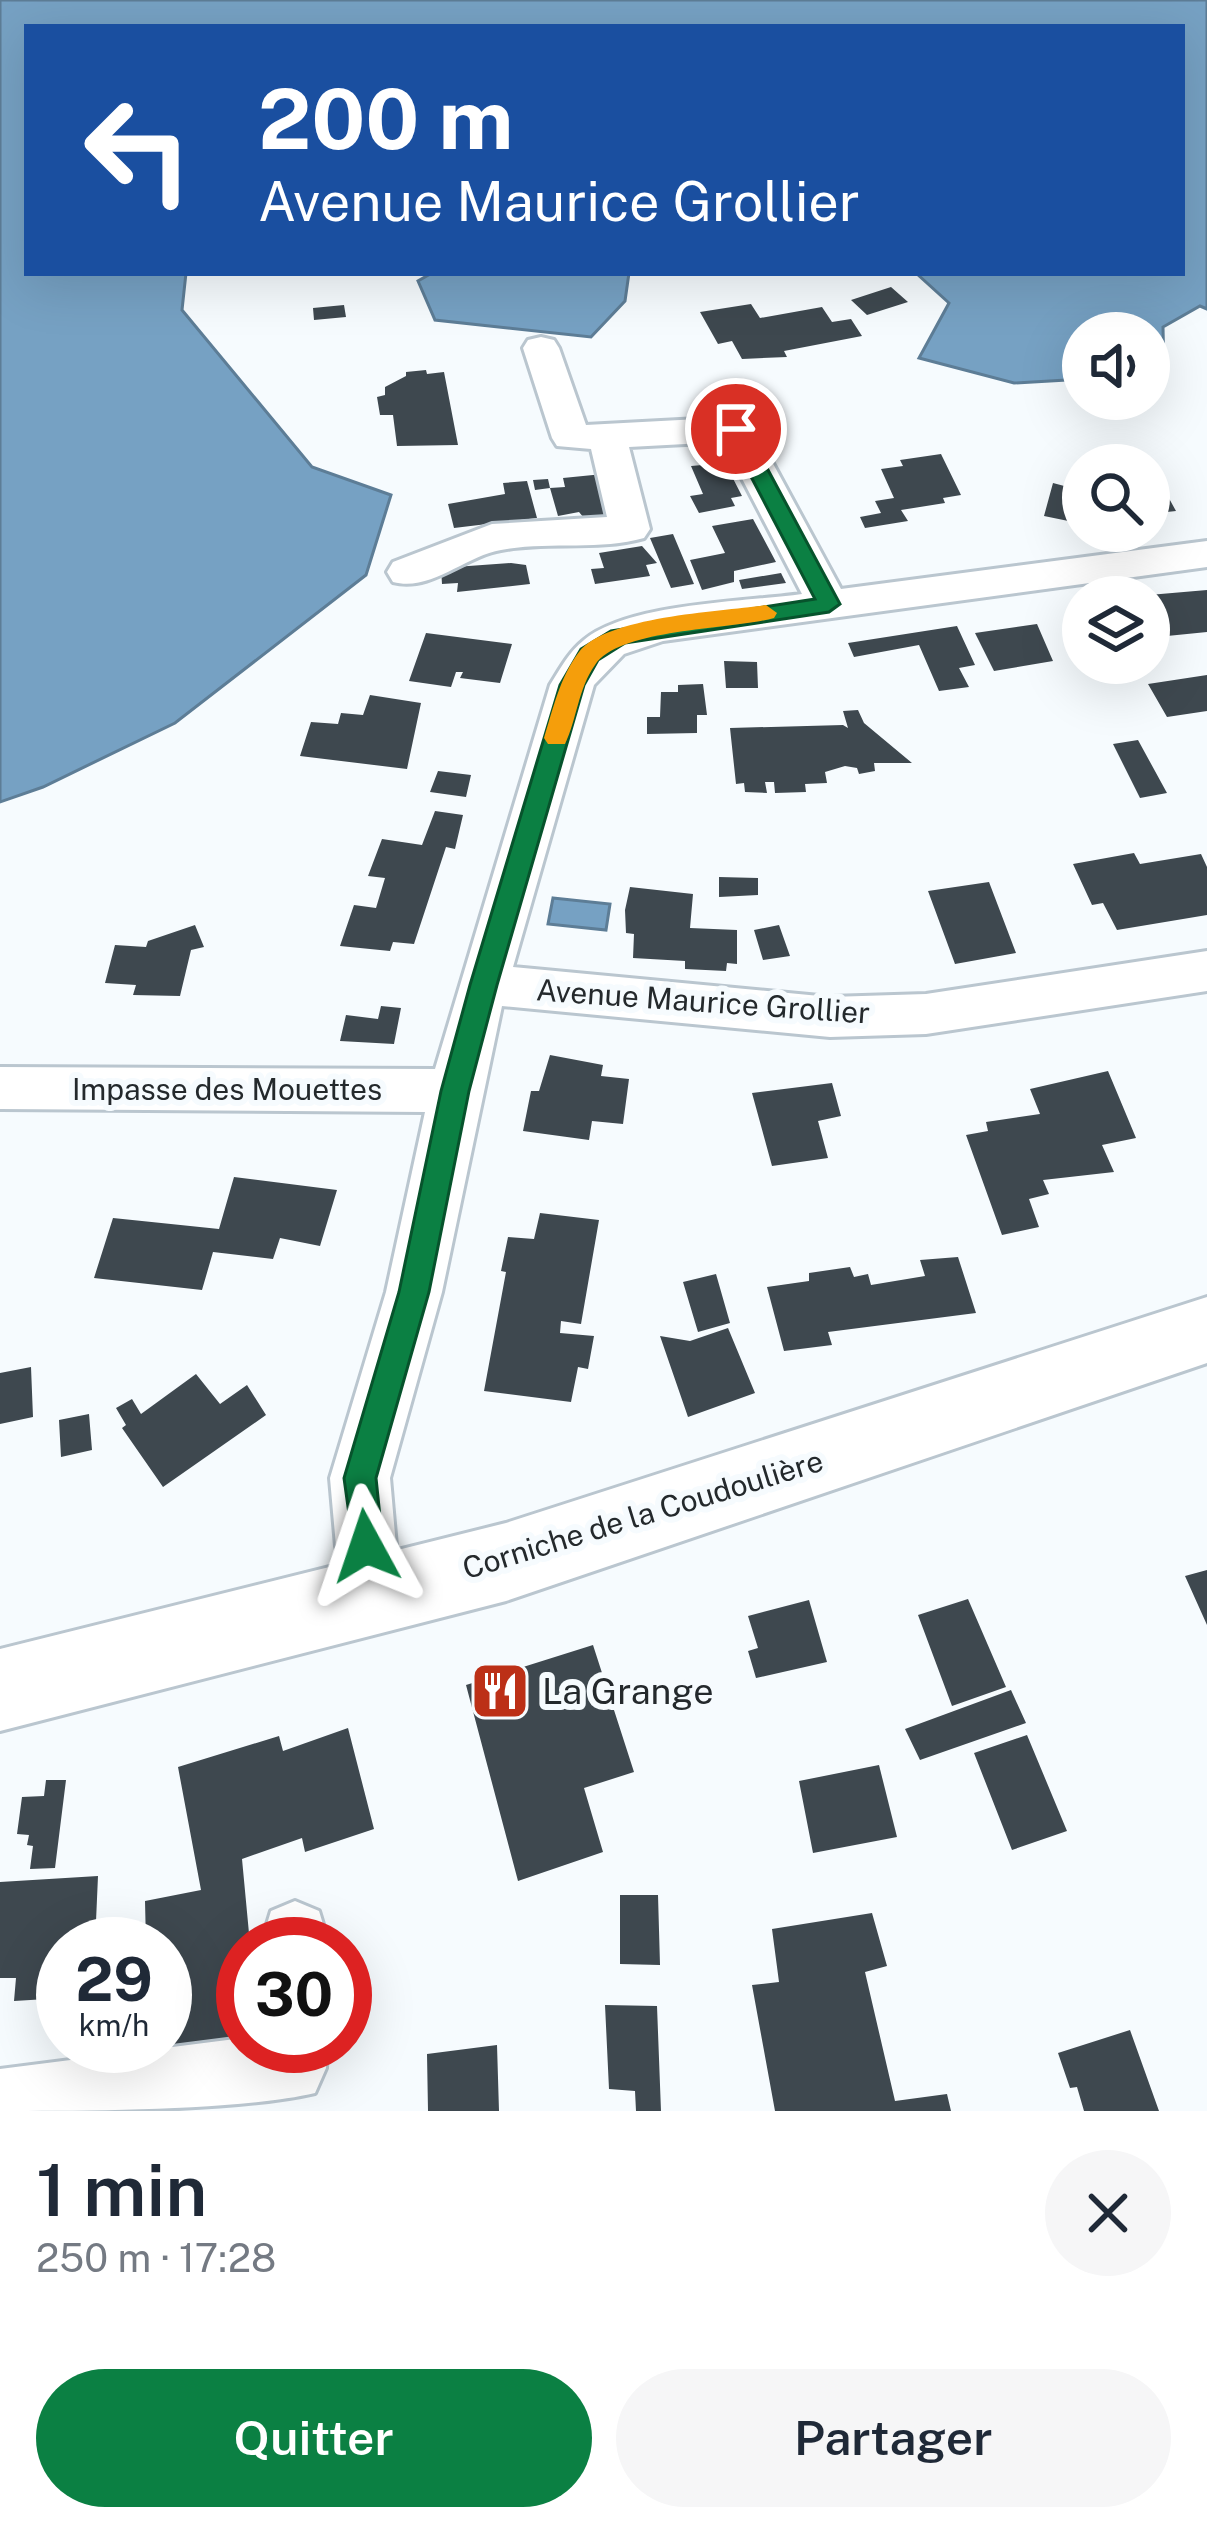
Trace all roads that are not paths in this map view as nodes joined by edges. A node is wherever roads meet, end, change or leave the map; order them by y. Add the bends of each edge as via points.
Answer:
1 (541, 348) dead end
2 (589, 437) junction
3 (1207, 554) edge
4 (408, 572) dead end
5 (829, 604) junction
6 (1207, 971) edge
7 (483, 985) junction
8 (0, 1088) edge
9 (455, 1091) junction
10 (1207, 1330) edge
11 (377, 1594) junction
12 (0, 1690) edge
13 (251, 2073) edge
14 (0, 2105) edge

1 - 2 street
2 - 4 street via 630,529 493,537
2 - 5 street via 736,429
3 - 5 street
5 - 7 street via 619,636 590,654 572,685
6 - 7 street, Avenue Maurice Grollier via 926,1014 830,1017
7 - 9 street
8 - 9 street, Impasse des Mouettes
9 - 11 street via 414,1292 360,1478
10 - 11 main road, Corniche de la Coudoulière via 659,1514
11 - 12 main road, Corniche de la Coudoulière
13 - 14 street

